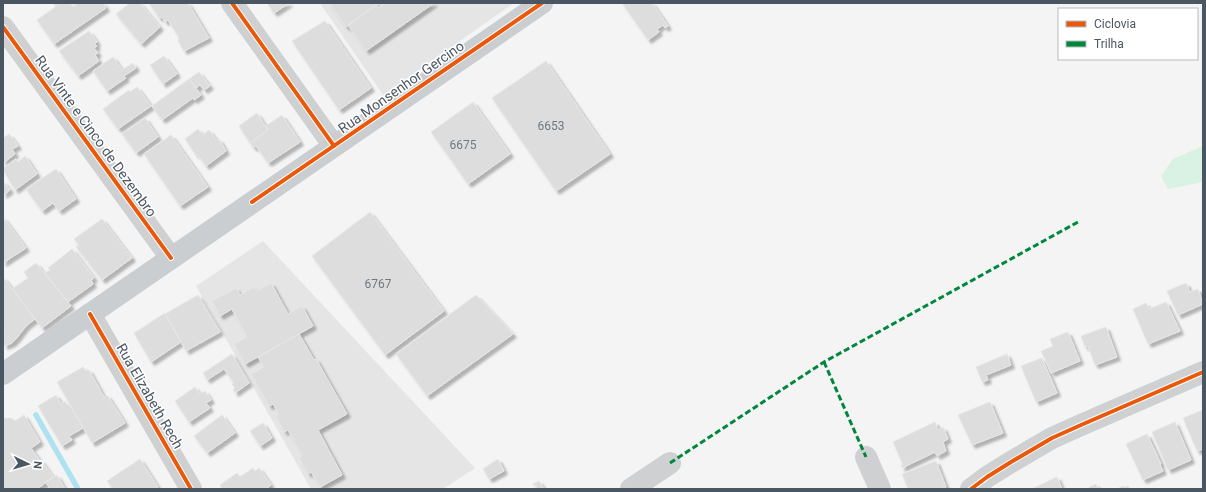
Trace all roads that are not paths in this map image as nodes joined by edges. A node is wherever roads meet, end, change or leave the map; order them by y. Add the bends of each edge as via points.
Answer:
1 (232, 3) edge
2 (542, 3) edge
3 (3, 27) edge
4 (334, 146) junction
5 (171, 258) junction
6 (90, 314) junction
7 (1203, 372) edge
8 (3, 374) edge
9 (866, 457) dead end
10 (670, 463) dead end
11 (192, 489) edge
12 (631, 489) edge
13 (880, 489) edge
14 (971, 489) edge

1 - 4 street
2 - 4 main road, Rua Monsenhor Gercino
3 - 5 street, Rua Vinte e Cinco de Dezembro
4 - 5 main road, Rua Monsenhor Gercino
5 - 6 main road, Rua Monsenhor Gercino
6 - 8 main road, Rua Monsenhor Gercino
6 - 11 street, Rua Elizabeth Rech
7 - 14 street via 1052,438
9 - 13 street
10 - 12 street

